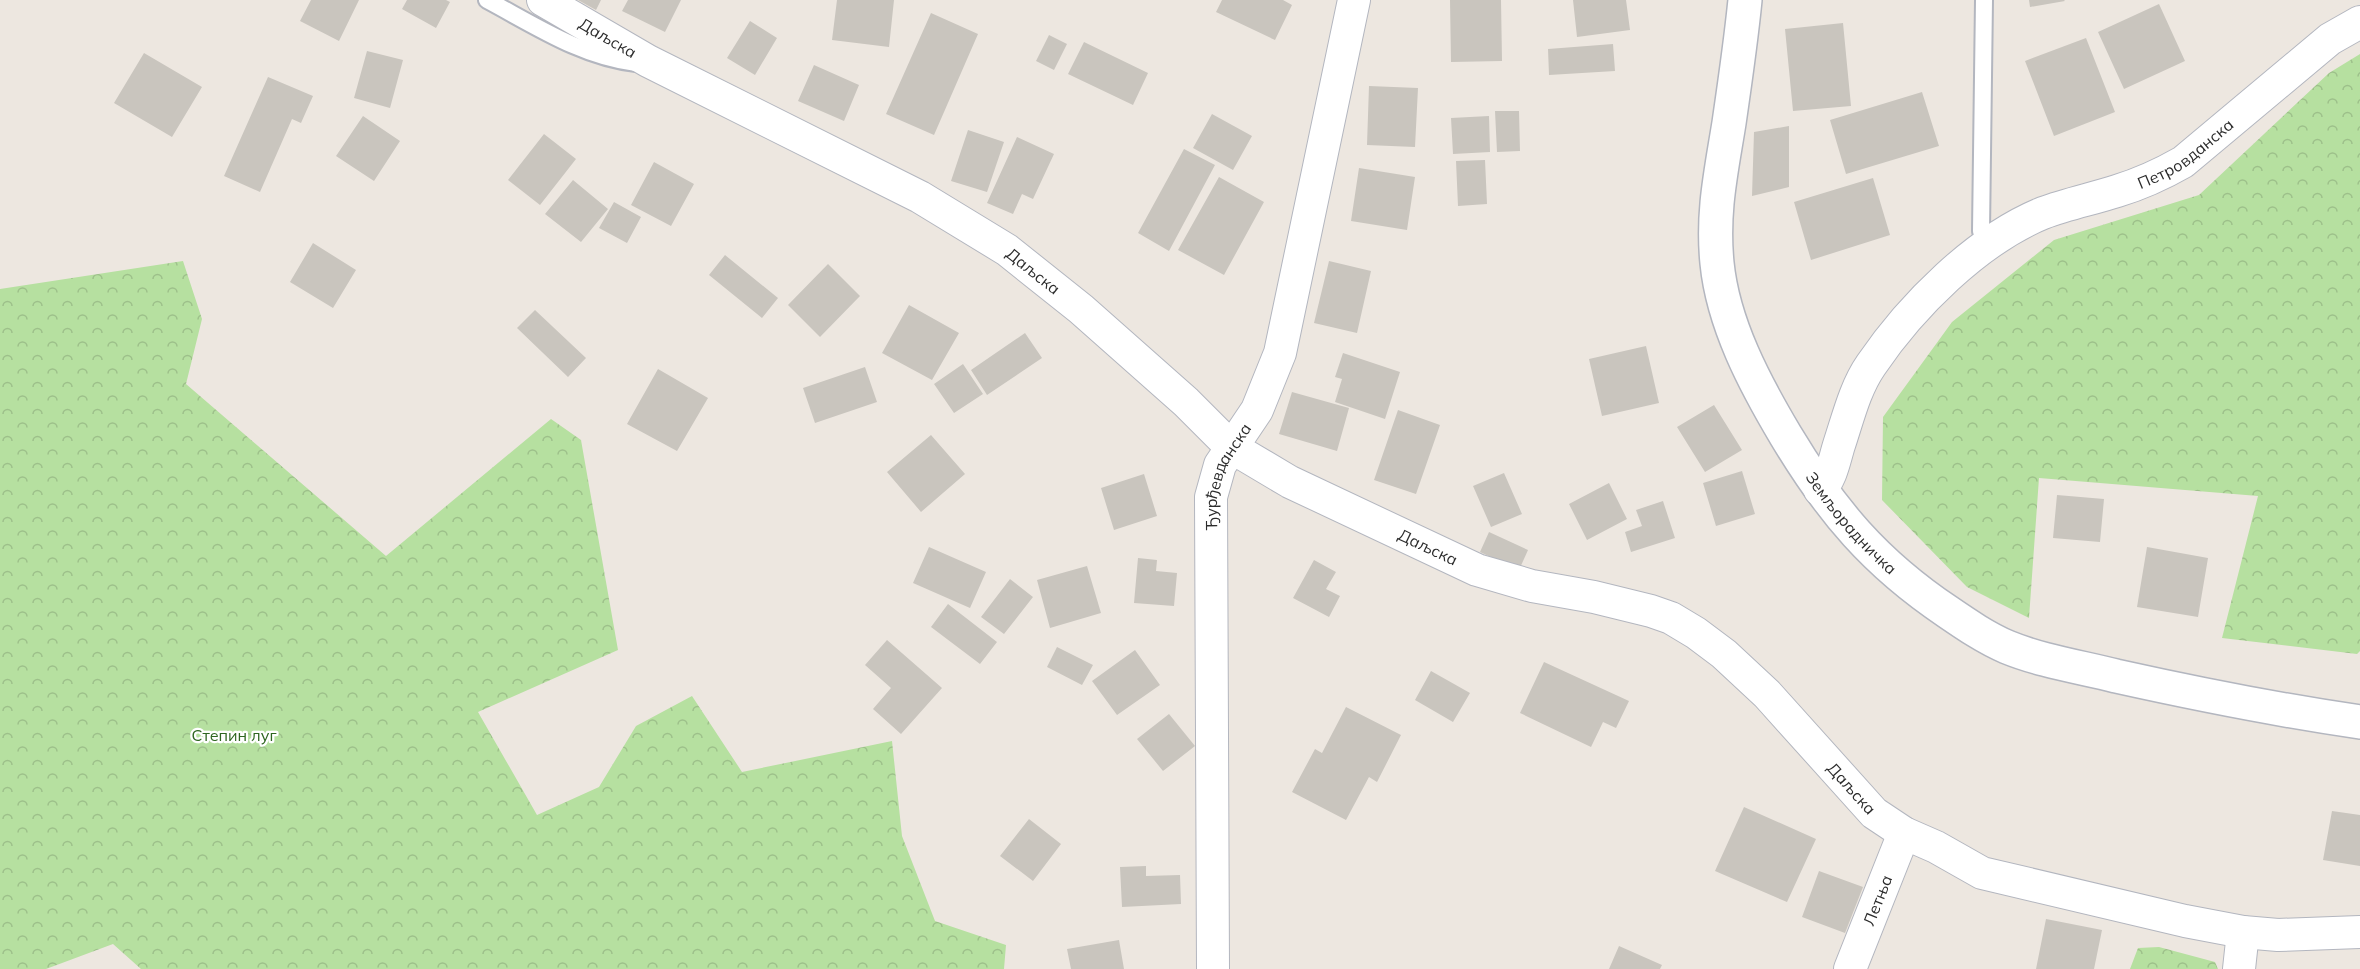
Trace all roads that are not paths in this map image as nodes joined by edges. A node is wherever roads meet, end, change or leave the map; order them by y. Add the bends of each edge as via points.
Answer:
1 (487, 0) edge
2 (543, 0) edge
3 (1354, 0) edge
4 (1745, 0) edge
5 (1984, 0) edge
6 (2360, 22) edge
7 (648, 61) junction
8 (1987, 246) junction
9 (1231, 447) junction
10 (1820, 490) junction
11 (2360, 722) edge
12 (1904, 833) junction
13 (2243, 932) junction
14 (2360, 932) edge
15 (1213, 969) edge
16 (1850, 969) edge
17 (2240, 969) edge

1 - 7 lane via 590,51 626,62
2 - 7 street, Даљска
3 - 9 street, Ђурђевданска via 1280,353 1257,410
4 - 10 street, Земљорадничка via 1715,206 1718,267 1724,298 1746,359 1774,417
5 - 8 lane via 1981,231
6 - 8 street, Петровданска via 2331,39 2183,162 2157,176 2042,214
7 - 9 street, Даљска via 920,197 1007,250 1082,309
8 - 10 street, Петровданска via 1922,304 1870,366 1853,403 1830,476
9 - 12 street, Даљска via 1290,482 1478,570 1671,618 1724,654 1767,694 1874,813
9 - 15 street, Ђурђевданска via 1220,465 1211,497
10 - 11 street, Земљорадничка via 1855,535 1902,578 1974,630 2007,647 2043,659 2207,696
12 - 13 street, Даљска via 1982,873
12 - 16 street, Летња
13 - 14 street, Даљска
13 - 17 street

